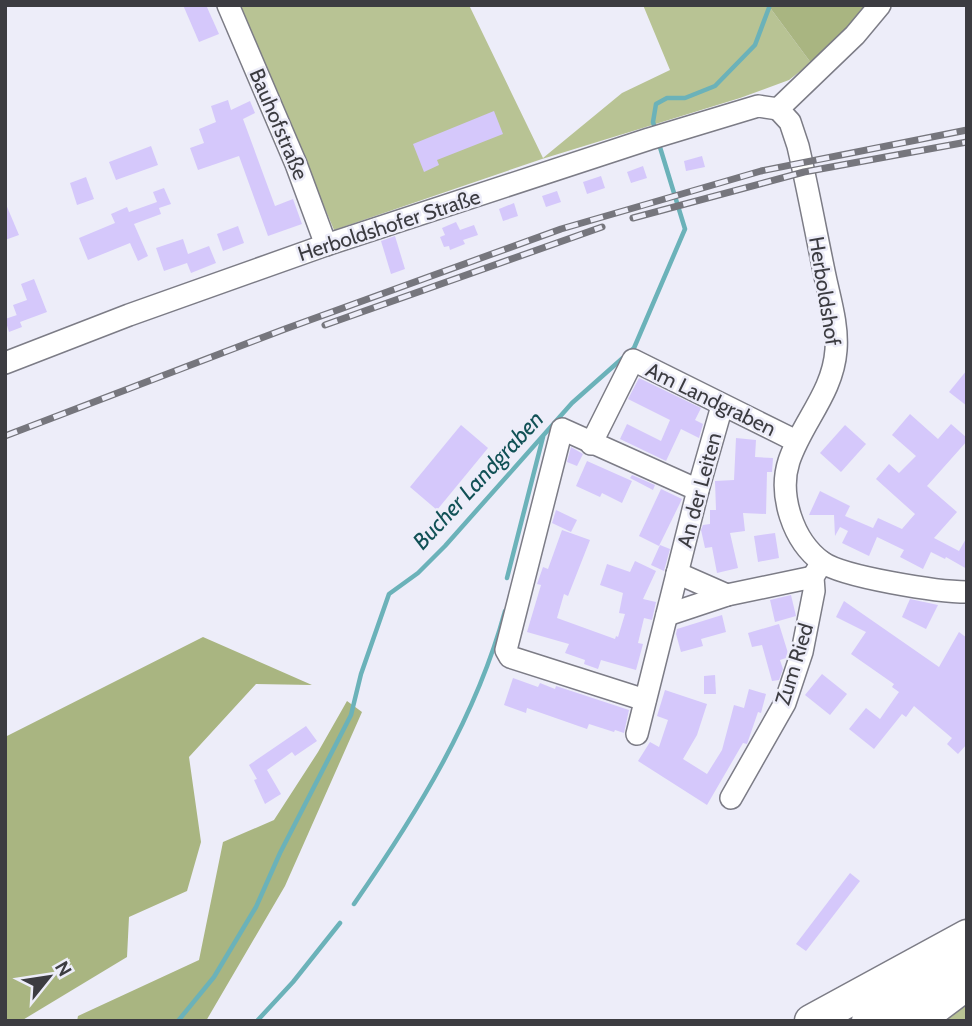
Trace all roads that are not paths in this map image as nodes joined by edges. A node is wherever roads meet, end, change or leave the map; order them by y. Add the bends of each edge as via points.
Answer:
1 (228, 5) edge
2 (880, 5) edge
3 (778, 109) junction
4 (326, 245) junction
5 (5, 363) edge
6 (722, 406) junction
7 (796, 441) junction
8 (591, 443) junction
9 (698, 490) junction
10 (817, 569) junction
11 (677, 573) junction
12 (967, 592) edge
13 (727, 595) junction
14 (667, 615) junction
15 (645, 701) junction
16 (636, 734) dead end
17 (731, 797) dead end
18 (967, 936) edge
19 (967, 967) edge
20 (967, 983) edge
21 (811, 1021) edge
22 (868, 1021) edge
23 (918, 1021) edge

1 - 4 street, Bauhofstraße
2 - 3 street
3 - 4 street, Herboldshofer Straße via 758,106
3 - 7 street, Herboldshof via 790,122 798,146 836,336 832,378
4 - 5 street, Herboldshofer Straße
6 - 7 street, Am Landgraben
6 - 8 street, Am Landgraben via 634,360
6 - 9 street, An der Leiten
7 - 10 street, Herboldshof via 784,482 785,502
8 - 9 street
8 - 15 street via 562,429 506,650 510,657
9 - 11 street, An der Leiten
10 - 12 street, Herboldshof
10 - 13 street
10 - 17 street, Zum Ried via 802,652 785,703
11 - 13 street, An der Leiten
11 - 14 street, An der Leiten
13 - 14 street
14 - 15 street, An der Leiten
15 - 16 street, An der Leiten
18 - 21 highway
19 - 22 highway
20 - 23 highway

